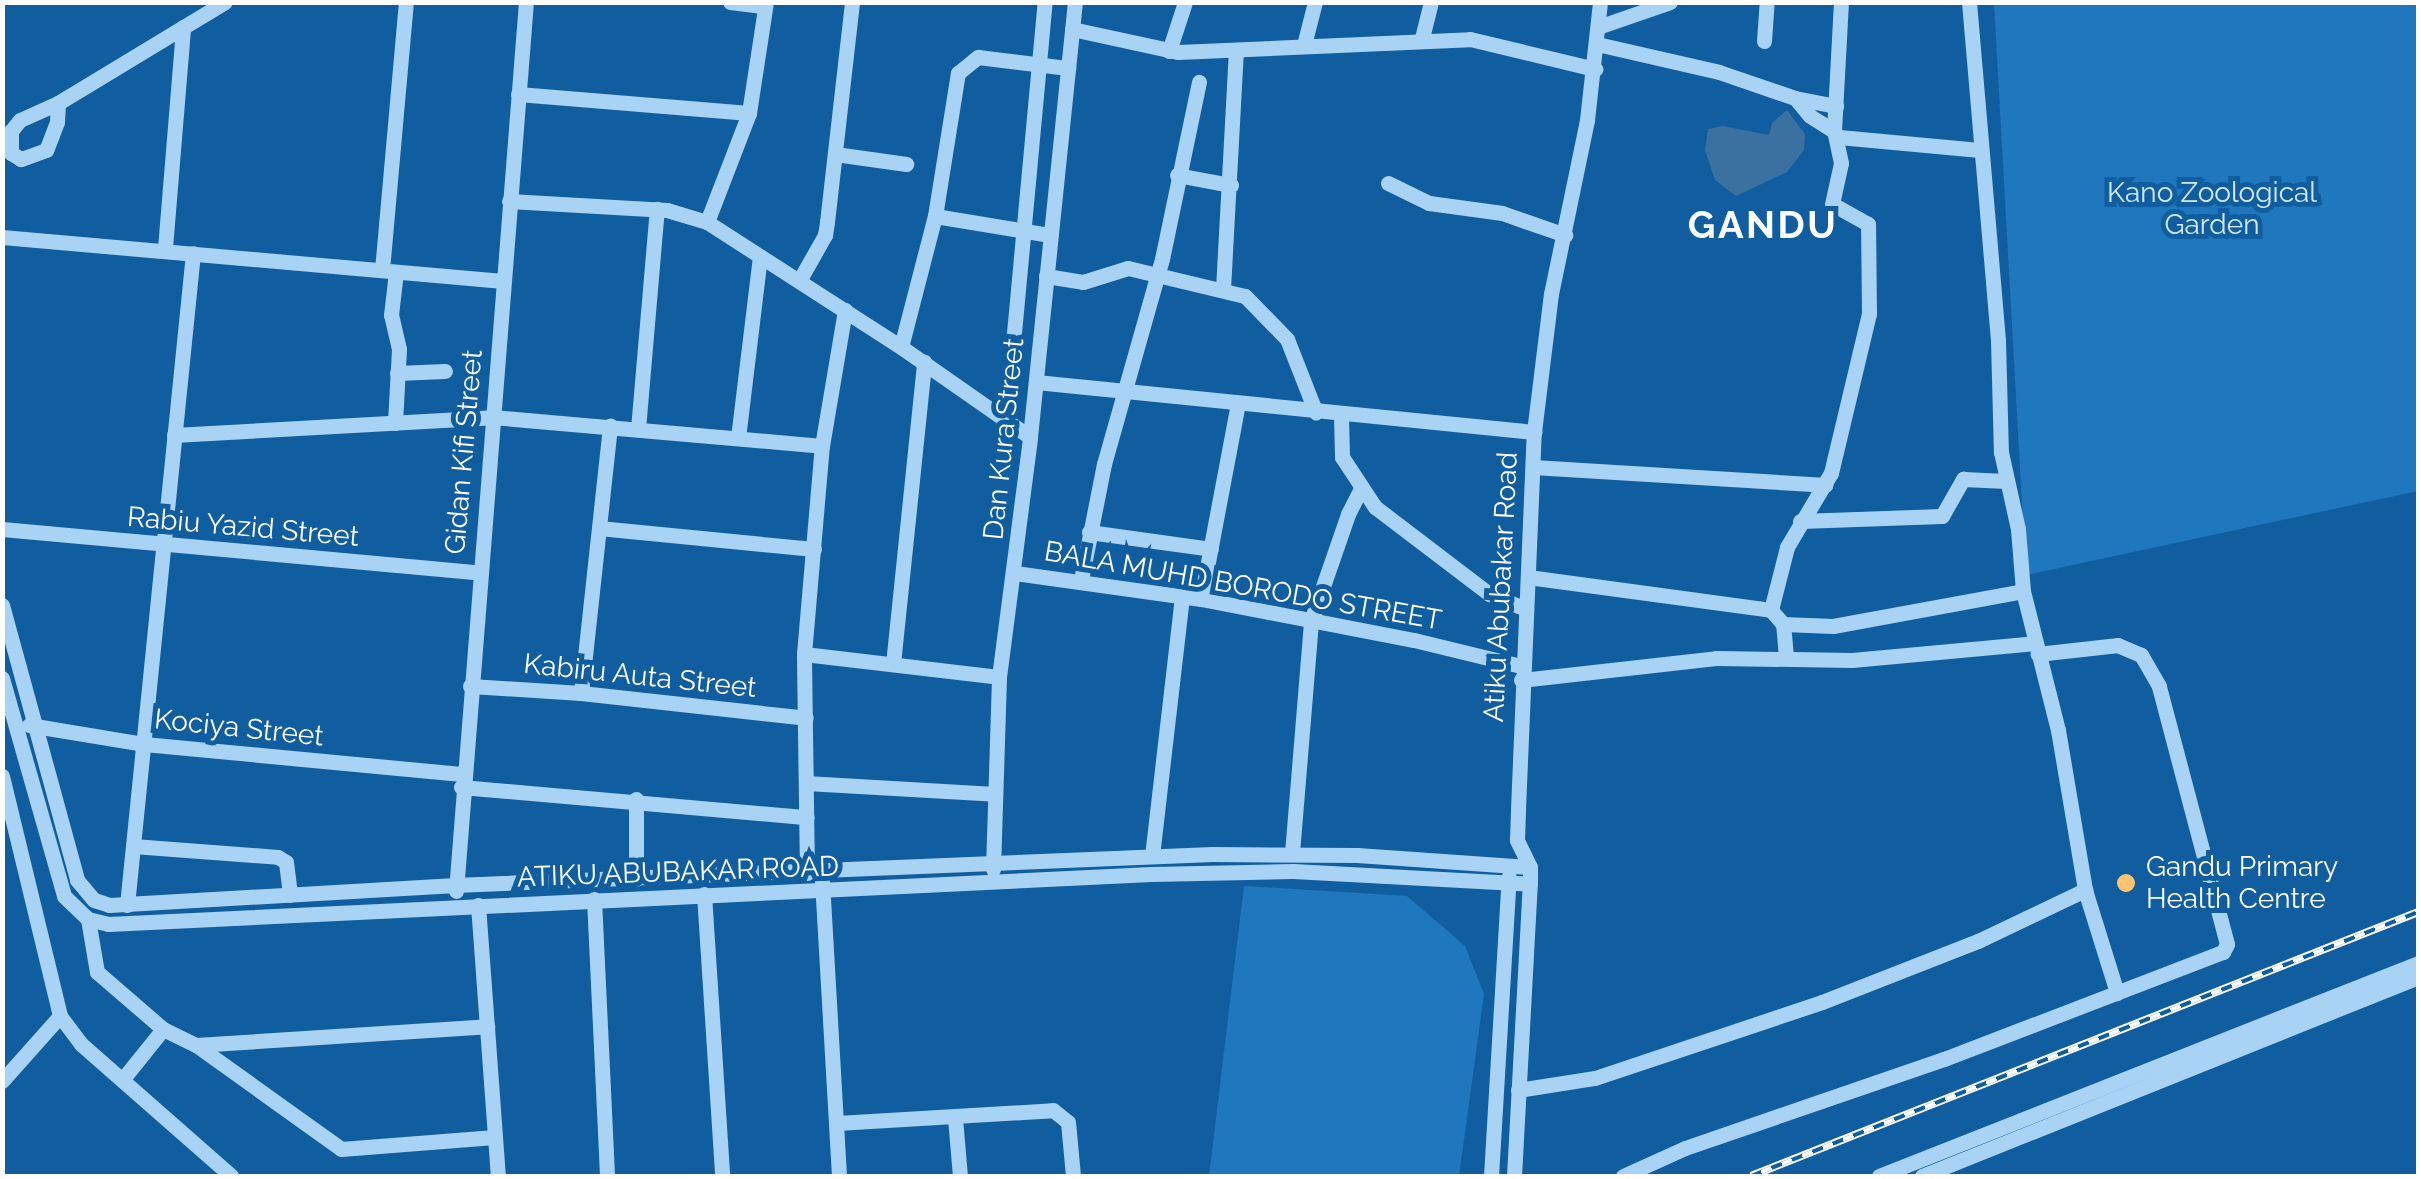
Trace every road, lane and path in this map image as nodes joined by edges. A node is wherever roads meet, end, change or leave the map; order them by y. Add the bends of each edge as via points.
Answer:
1 (225, 2) edge
2 (406, 2) edge
3 (526, 2) edge
4 (730, 2) edge
5 (852, 2) edge
6 (1046, 2) edge
7 (1075, 2) edge
8 (1184, 2) edge
9 (1315, 2) edge
10 (1431, 2) edge
11 (1600, 2) edge
12 (1670, 2) edge
13 (1767, 2) edge
14 (1841, 2) edge
15 (1970, 2) edge
16 (766, 4) edge
17 (183, 27) junction
18 (1072, 30) junction
19 (1597, 35) junction
20 (1422, 38) junction
21 (1764, 41) dead end
22 (1304, 45) junction
23 (1236, 50) junction
24 (1168, 51) junction
25 (1040, 64) junction
26 (1068, 68) junction
27 (1594, 69) junction
28 (1199, 82) dead end
29 (518, 94) junction
30 (1795, 98) junction
31 (58, 102) dead end
32 (1836, 106) junction
33 (749, 113) junction
34 (1836, 134) junction
35 (1979, 150) junction
36 (835, 154) junction
37 (906, 164) dead end
38 (1177, 175) junction
39 (1388, 183) dead end
40 (1231, 185) junction
41 (509, 201) junction
42 (657, 209) junction
43 (935, 216) junction
44 (707, 222) junction
45 (1022, 230) junction
46 (1565, 234) junction
47 (1050, 235) junction
48 (2, 237) edge
49 (166, 248) junction
50 (193, 253) junction
51 (760, 256) junction
52 (389, 271) junction
53 (1046, 276) junction
54 (1156, 276) junction
55 (799, 280) junction
56 (502, 282) junction
57 (1223, 289) junction
58 (845, 310) junction
59 (902, 346) junction
60 (924, 362) junction
61 (445, 371) dead end
62 (398, 373) junction
63 (1036, 382) junction
64 (1124, 391) junction
65 (1238, 404) junction
66 (1316, 413) junction
67 (1341, 416) junction
68 (492, 417) junction
69 (1006, 419) junction
70 (395, 422) junction
71 (610, 426) junction
72 (638, 429) junction
73 (1534, 432) junction
74 (174, 436) junction
75 (1030, 436) junction
76 (738, 438) junction
77 (822, 446) junction
78 (1533, 467) junction
79 (2006, 481) junction
80 (1825, 485) junction
81 (1360, 490) junction
82 (1800, 521) junction
83 (599, 528) junction
84 (2, 529) edge
85 (1089, 532) junction
86 (164, 546) junction
87 (814, 549) junction
88 (1211, 549) junction
89 (479, 572) junction
90 (1015, 572) junction
91 (1528, 577) junction
92 (1081, 580) junction
93 (2023, 591) junction
94 (1182, 596) junction
95 (1201, 599) junction
96 (2, 605) edge
97 (1526, 609) junction
98 (1772, 610) junction
99 (1311, 621) junction
100 (1784, 624) junction
101 (2036, 648) junction
102 (804, 654) junction
103 (1786, 658) junction
104 (893, 664) junction
105 (1521, 673) junction
106 (1000, 676) junction
107 (2, 678) edge
108 (470, 686) junction
109 (581, 693) junction
110 (8, 717) edge
111 (806, 718) junction
112 (38, 728) junction
113 (144, 744) junction
114 (2, 776) edge
115 (462, 780) junction
116 (806, 782) junction
117 (995, 794) junction
118 (636, 799) junction
119 (807, 817) junction
120 (1518, 840) junction
121 (133, 846) junction
122 (1292, 853) junction
123 (1152, 856) junction
124 (993, 862) junction
125 (1510, 866) junction
126 (814, 872) junction
127 (1530, 875) junction
128 (636, 879) junction
129 (993, 881) junction
130 (1508, 883) junction
131 (455, 885) junction
132 (2085, 890) junction
133 (822, 891) junction
134 (704, 894) junction
135 (290, 895) junction
136 (594, 899) junction
137 (128, 905) junction
138 (478, 905) junction
139 (457, 906) junction
140 (88, 919) junction
141 (2418, 963) edge
142 (2418, 977) edge
143 (2116, 993) junction
144 (60, 1016) junction
145 (487, 1026) junction
146 (164, 1029) junction
147 (196, 1045) junction
148 (122, 1080) junction
149 (2, 1081) edge
150 (1518, 1090) junction
151 (955, 1118) junction
152 (837, 1123) junction
153 (495, 1137) junction
154 (231, 1176) edge
155 (498, 1176) edge
156 (608, 1176) edge
157 (722, 1176) edge
158 (839, 1176) edge
159 (960, 1176) edge
160 (1072, 1176) edge
161 (1491, 1176) edge
162 (1514, 1176) edge
163 (1622, 1176) edge
164 (1879, 1176) edge
165 (1922, 1176) edge

1 - 17 street
2 - 52 street
3 - 29 street, Gidan Kifi Street
4 - 16 street
5 - 36 street
6 - 25 street
7 - 18 street, Dan Kura Street
8 - 24 street
9 - 22 street
10 - 20 street
11 - 19 street, Atiku Abubakar Road
12 - 19 street
13 - 21 street
14 - 32 street
15 - 35 street
16 - 33 street
17 - 31 street
17 - 49 street
18 - 24 street
18 - 26 street, Dan Kura Street
19 - 27 street, Atiku Abubakar Road
19 - 30 street
20 - 22 street
20 - 27 street via 1482,41
22 - 23 street
23 - 24 street
23 - 40 street
25 - 26 street
25 - 43 street via 978,57 958,73
25 - 45 street
26 - 47 street, Dan Kura Street
27 - 46 street, Atiku Abubakar Road
28 - 38 street
29 - 33 street
29 - 41 street, Gidan Kifi Street
30 - 32 street
30 - 34 street
32 - 34 street
33 - 44 street
34 - 35 street
34 - 80 street via 1841,163 1832,204 1868,224 1870,272 1863,345
35 - 79 street
36 - 37 street
36 - 55 street via 824,236
38 - 40 street
38 - 54 street
39 - 46 street via 1429,203 1502,214
40 - 57 street
41 - 42 street
41 - 56 street, Gidan Kifi Street
42 - 44 street
42 - 72 street
43 - 45 street
43 - 59 street
44 - 51 street
45 - 47 street
45 - 69 street
46 - 73 street, Atiku Abubakar Road
47 - 53 street, Dan Kura Street
48 - 49 street
49 - 50 street
50 - 52 street
50 - 74 street
51 - 55 street
51 - 76 street
52 - 56 street
52 - 62 street
53 - 54 street via 1084,282 1125,268
53 - 63 street, Dan Kura Street
54 - 57 street
54 - 64 street
55 - 58 street
56 - 68 street, Gidan Kifi Street
57 - 66 street via 1252,300 1287,339
58 - 59 street
58 - 77 street
59 - 60 street
60 - 69 street
60 - 104 street
61 - 62 street
62 - 70 street
63 - 64 street
63 - 75 street, Dan Kura Street
64 - 65 street
64 - 85 street
65 - 66 street
65 - 88 street
66 - 67 street
67 - 73 street
67 - 81 street via 1342,457
68 - 70 street
68 - 71 street
68 - 89 street, Gidan Kifi Street
69 - 75 street
70 - 74 street
71 - 72 street
71 - 83 street
72 - 76 street
73 - 78 street, Atiku Abubakar Road
74 - 86 street
75 - 90 street, Dan Kura Street
76 - 77 street
77 - 87 street
78 - 80 street
78 - 91 street, Atiku Abubakar Road
79 - 82 street via 1963,478 1942,516
79 - 93 street
80 - 82 street
81 - 97 street via 1462,575
81 - 99 street
82 - 98 street
83 - 87 street
83 - 109 street
84 - 86 street, Rabiu Yazid Street
85 - 88 street
85 - 92 street
86 - 89 street, Rabiu Yazid Street
86 - 113 street
87 - 102 street
88 - 95 street
89 - 108 street, Gidan Kifi Street
90 - 92 street, BALA MUHD BORODO STREET
90 - 106 street, Dan Kura Street
91 - 97 street, Atiku Abubakar Road
91 - 98 street
92 - 94 street, BALA MUHD BORODO STREET
93 - 100 street via 1833,626
93 - 101 street
94 - 95 street, BALA MUHD BORODO STREET
94 - 123 street
95 - 99 street, BALA MUHD BORODO STREET
96 - 112 street
97 - 105 street, Atiku Abubakar Road
98 - 100 street
99 - 105 street, BALA MUHD BORODO STREET via 1414,640
99 - 122 street
100 - 103 street
101 - 103 street via 1812,662
101 - 132 street via 2058,730
101 - 143 street via 2118,645 2141,655 2159,686 2227,944 2219,956
102 - 104 street
102 - 111 street
103 - 105 street
104 - 106 street
105 - 120 street, Atiku Abubakar Road
106 - 117 street, Dan Kura Street
107 - 110 street
108 - 109 street, Kabiru Auta Street
108 - 115 street, Gidan Kifi Street
109 - 111 street, Kabiru Auta Street
110 - 112 street, Kociya Street
110 - 140 street via 64,896
111 - 116 street
112 - 113 street, Kociya Street
112 - 137 street via 78,880 94,900
113 - 115 street, Kociya Street
113 - 121 street
114 - 144 street
115 - 118 street, Kociya Street
115 - 131 street, Gidan Kifi Street
116 - 117 street
116 - 119 street
117 - 124 street, Dan Kura Street
118 - 119 street, Kociya Street
118 - 128 street
119 - 126 street
120 - 125 street
120 - 127 street, Atiku Abubakar Road
121 - 135 street via 278,857 286,862
121 - 137 street
122 - 123 street
122 - 125 street
123 - 124 street
124 - 126 street
124 - 129 street, Dan Kura Street
125 - 127 street
125 - 130 street
126 - 128 street
126 - 133 street
127 - 130 street, ATIKU ABUBAKAR ROAD
127 - 150 street, Atiku Abubakar Road
128 - 131 street
129 - 130 street, ATIKU ABUBAKAR ROAD via 1292,871
129 - 133 street, ATIKU ABUBAKAR ROAD
130 - 161 street
131 - 135 street
131 - 139 street, Gidan Kifi Street
132 - 143 street
132 - 150 street via 1822,1002 1595,1078
133 - 134 street, ATIKU ABUBAKAR ROAD
133 - 152 street
134 - 136 street, ATIKU ABUBAKAR ROAD
134 - 157 street
135 - 137 street
136 - 138 street, ATIKU ABUBAKAR ROAD
136 - 156 street
138 - 139 street, ATIKU ABUBAKAR ROAD
138 - 145 street
139 - 140 street, ATIKU ABUBAKAR ROAD via 128,924
140 - 146 street via 97,972
141 - 164 street
142 - 165 street
143 - 163 street
144 - 148 street
144 - 149 street
145 - 147 street
145 - 153 street
146 - 147 street
146 - 148 street
147 - 153 street via 340,1149
148 - 154 street
150 - 162 street, Atiku Abubakar Road
151 - 152 street
151 - 159 street
151 - 160 street via 1057,1111 1068,1122
152 - 158 street
153 - 155 street

